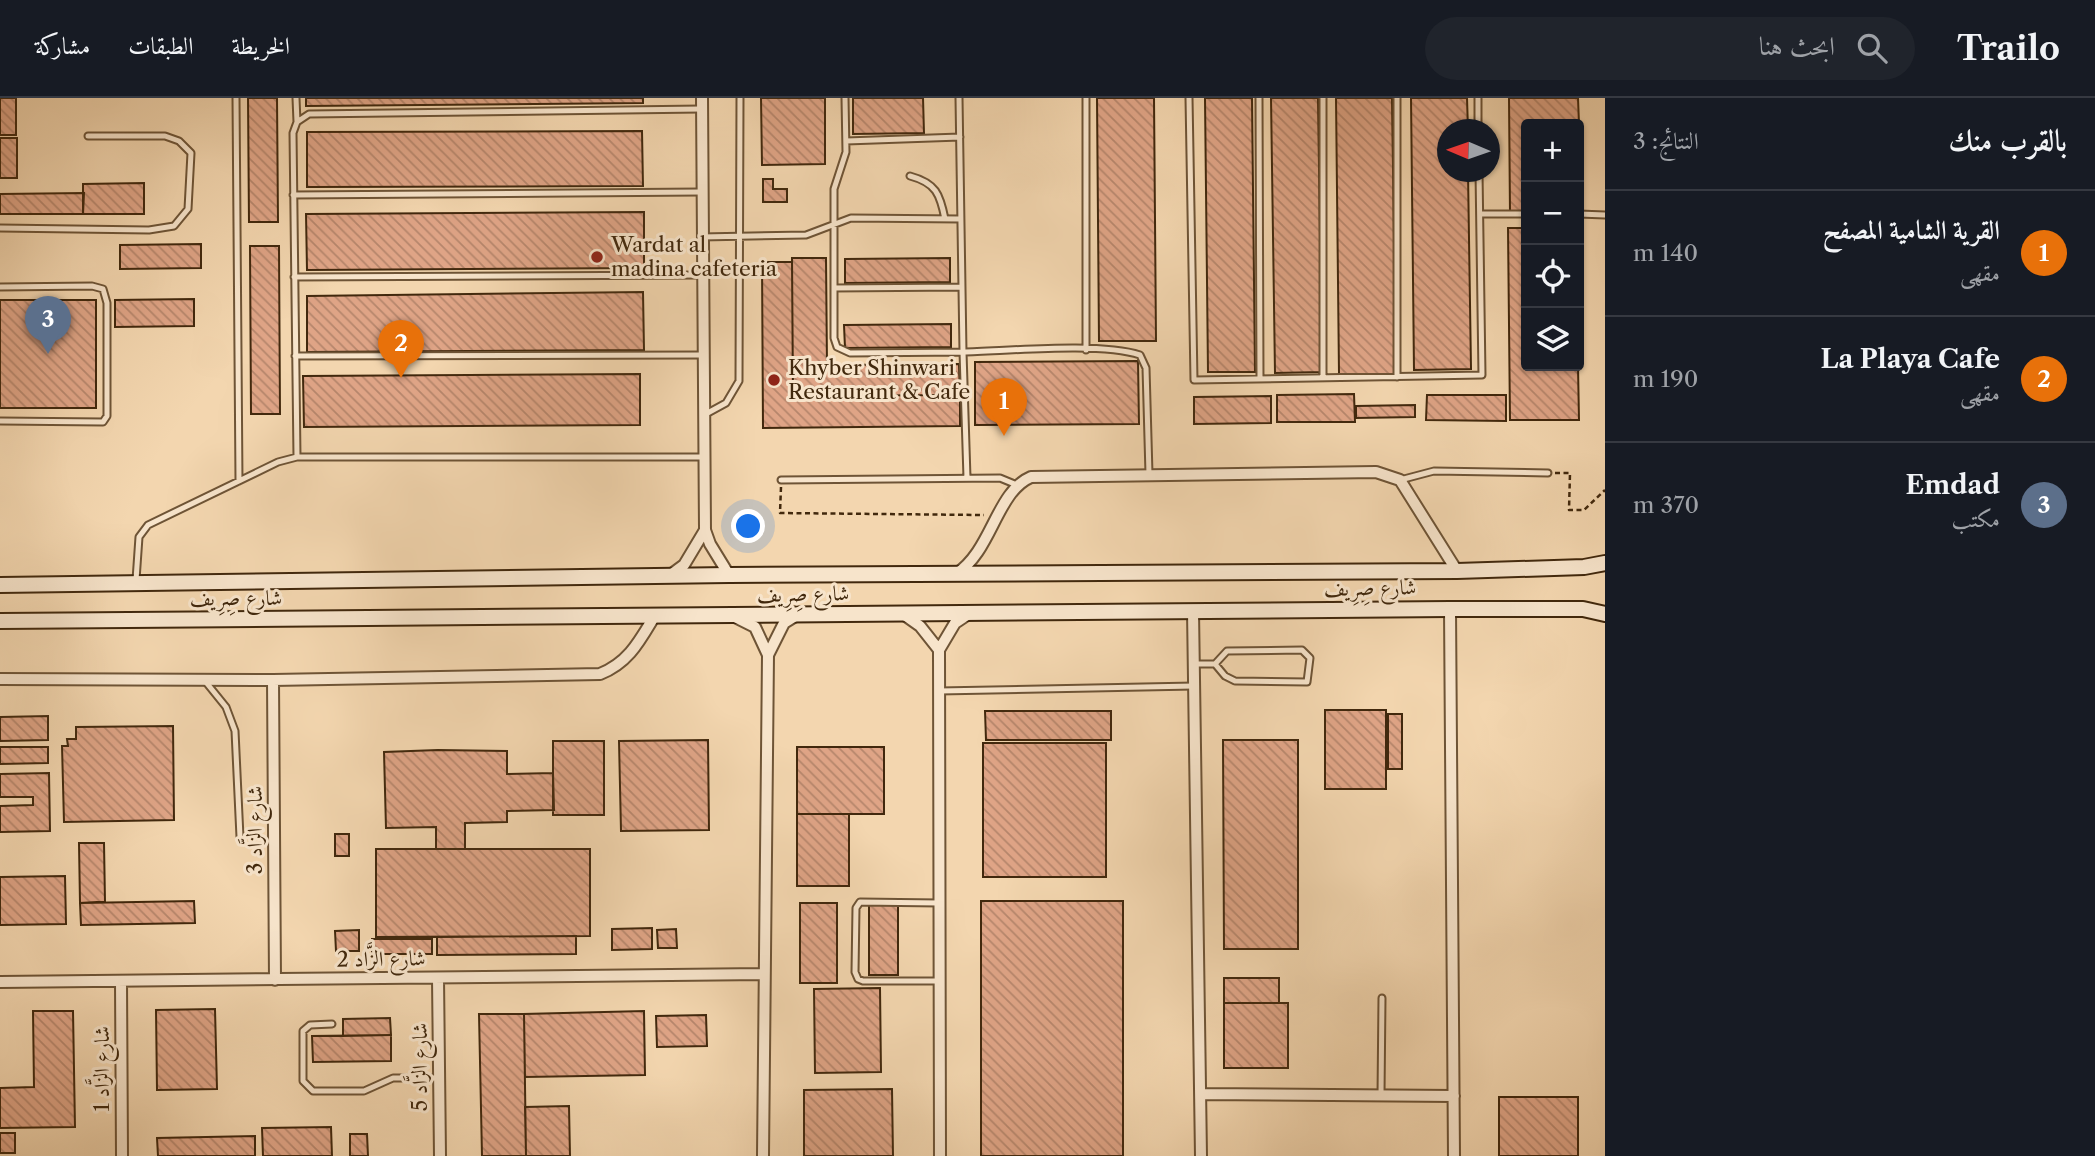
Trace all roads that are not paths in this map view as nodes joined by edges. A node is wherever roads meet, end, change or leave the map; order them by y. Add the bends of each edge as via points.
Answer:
1 (236, 98) edge
2 (296, 98) edge
3 (740, 98) edge
4 (845, 98) edge
5 (960, 98) edge
6 (1086, 98) edge
7 (1189, 98) edge
8 (1259, 98) edge
9 (1322, 98) edge
10 (1397, 98) edge
11 (1478, 98) edge
12 (702, 104) edge
13 (1478, 119) edge
14 (297, 122) junction
15 (88, 136) dead end
16 (960, 137) junction
17 (846, 141) junction
18 (911, 176) dead end
19 (1479, 182) edge
20 (701, 192) junction
21 (293, 195) junction
22 (1480, 214) junction
23 (1521, 214) edge
24 (1584, 214) edge
25 (1605, 215) edge
26 (945, 219) junction
27 (960, 219) junction
28 (835, 222) junction
29 (0, 228) edge
30 (738, 236) junction
31 (701, 237) junction
32 (702, 275) junction
33 (294, 277) junction
34 (0, 287) edge
35 (961, 287) junction
36 (834, 288) junction
37 (1086, 350) junction
38 (963, 352) junction
39 (703, 355) junction
40 (295, 356) junction
41 (1397, 377) junction
42 (1323, 378) junction
43 (1260, 379) junction
44 (704, 415) junction
45 (0, 421) edge
46 (297, 457) junction
47 (705, 457) junction
48 (1548, 472) road end
49 (1149, 474) junction
50 (967, 478) junction
51 (781, 480) road end
52 (1400, 480) junction
53 (239, 481) junction
54 (1017, 485) junction
55 (705, 530) junction
56 (1605, 562) edge
57 (1457, 571) junction
58 (956, 574) junction
59 (729, 575) junction
60 (669, 576) junction
61 (136, 583) junction
62 (0, 585) edge
63 (1450, 608) junction
64 (1193, 611) junction
65 (970, 613) junction
66 (903, 614) junction
67 (1605, 614) edge
68 (797, 615) junction
69 (733, 616) junction
70 (654, 617) junction
71 (0, 621) edge
72 (939, 650) junction
73 (768, 655) junction
74 (1194, 664) junction
75 (1215, 664) junction
76 (0, 678) edge
77 (204, 680) junction
78 (274, 680) junction
79 (1194, 686) junction
80 (939, 691) junction
81 (240, 837) dead end
82 (939, 903) junction
83 (763, 974) junction
84 (438, 978) junction
85 (275, 980) junction
86 (121, 981) junction
87 (939, 981) junction
88 (0, 982) edge
89 (1382, 998) dead end
90 (332, 1024) dead end
91 (439, 1078) junction
92 (1201, 1094) junction
93 (1381, 1095) junction
94 (1454, 1096) junction
95 (122, 1156) edge
96 (440, 1156) edge
97 (763, 1156) edge
98 (940, 1156) edge
99 (1201, 1156) edge
100 (1454, 1156) edge

1 - 53 lane
2 - 14 lane
3 - 30 lane
4 - 17 lane
5 - 16 lane
6 - 37 lane
7 - 43 lane via 1194,380
8 - 43 lane
9 - 42 lane
10 - 41 lane
11 - 13 lane
12 - 14 lane via 309,114
12 - 20 street
14 - 21 lane
15 - 29 lane via 165,136 191,153 188,209 174,226 149,230
16 - 17 lane
16 - 27 lane
17 - 28 lane via 834,189
18 - 26 lane via 936,188
19 - 22 lane
20 - 21 lane
20 - 31 street
21 - 33 lane
22 - 23 lane
22 - 41 lane via 1482,375
24 - 25 lane
26 - 27 lane
26 - 28 lane via 851,218
27 - 35 lane
28 - 30 lane via 806,235
28 - 36 lane
30 - 31 lane
30 - 44 lane via 739,381 726,402
31 - 32 street
32 - 33 lane
32 - 39 street
33 - 40 lane
34 - 45 lane via 92,286 103,289 107,303 107,416 103,422
35 - 36 lane
35 - 38 lane
36 - 38 lane via 834,338 842,351
37 - 38 lane
37 - 49 lane via 1140,355 1146,368
38 - 50 lane
39 - 40 lane
39 - 44 street
40 - 46 lane
41 - 42 lane
42 - 43 lane
44 - 47 street
46 - 47 lane
46 - 53 lane
47 - 55 street
48 - 52 lane via 1434,471
49 - 52 street via 1376,472
49 - 54 street via 1039,476
50 - 51 lane
50 - 54 lane via 1000,478
52 - 57 street
53 - 61 lane via 148,525 139,537
54 - 58 street via 978,555
55 - 59 street
55 - 60 street via 684,565
56 - 57 main road, شارع صِرِيف via 1584,567
57 - 58 main road, شارع صِرِيف
58 - 59 main road, شارع صِرِيف
59 - 60 main road, شارع صِرِيف
60 - 61 main road, شارع صِرِيف
61 - 62 main road, شارع صِرِيف
63 - 64 main road, شارع صِرِيف
63 - 67 main road, شارع صِرِيف via 1583,609
63 - 94 street
64 - 65 main road, شارع صِرِيف
64 - 74 street
65 - 66 main road, شارع صِرِيف
65 - 72 street via 955,623
66 - 68 main road, شارع صِرِيف
66 - 72 street via 920,626
68 - 69 main road, شارع صِرِيف
68 - 73 street via 784,623
69 - 70 main road, شارع صِرِيف
69 - 73 street via 755,627
70 - 71 main road, شارع صِرِيف
70 - 78 street via 633,652 618,667 600,674
72 - 80 street
73 - 83 street
74 - 75 lane
74 - 79 street
75 - 75 lane via 1235,681 1307,682 1310,674 1310,658 1303,650 1227,651
76 - 77 street
77 - 78 street
77 - 81 lane via 226,707 234,731
78 - 85 street, شارع الزَّاد 3
79 - 80 lane
79 - 92 street
80 - 82 street
82 - 87 street
82 - 87 lane via 860,902 856,908 855,972 860,980
83 - 84 street, شارع الزَّاد 2
83 - 97 street
84 - 85 street, شارع الزَّاد 2
84 - 91 street, شارع الزَّاد 5
85 - 86 street, شارع الزَّاد 2
86 - 88 street, شارع الزَّاد 2
86 - 95 street, شارع الزَّاد 1
87 - 98 street
89 - 93 lane
90 - 91 lane via 310,1025 303,1031 303,1081 313,1091 368,1091 393,1078
91 - 96 street, شارع الزَّاد 5
92 - 93 street
92 - 99 street
93 - 94 street
94 - 100 street

